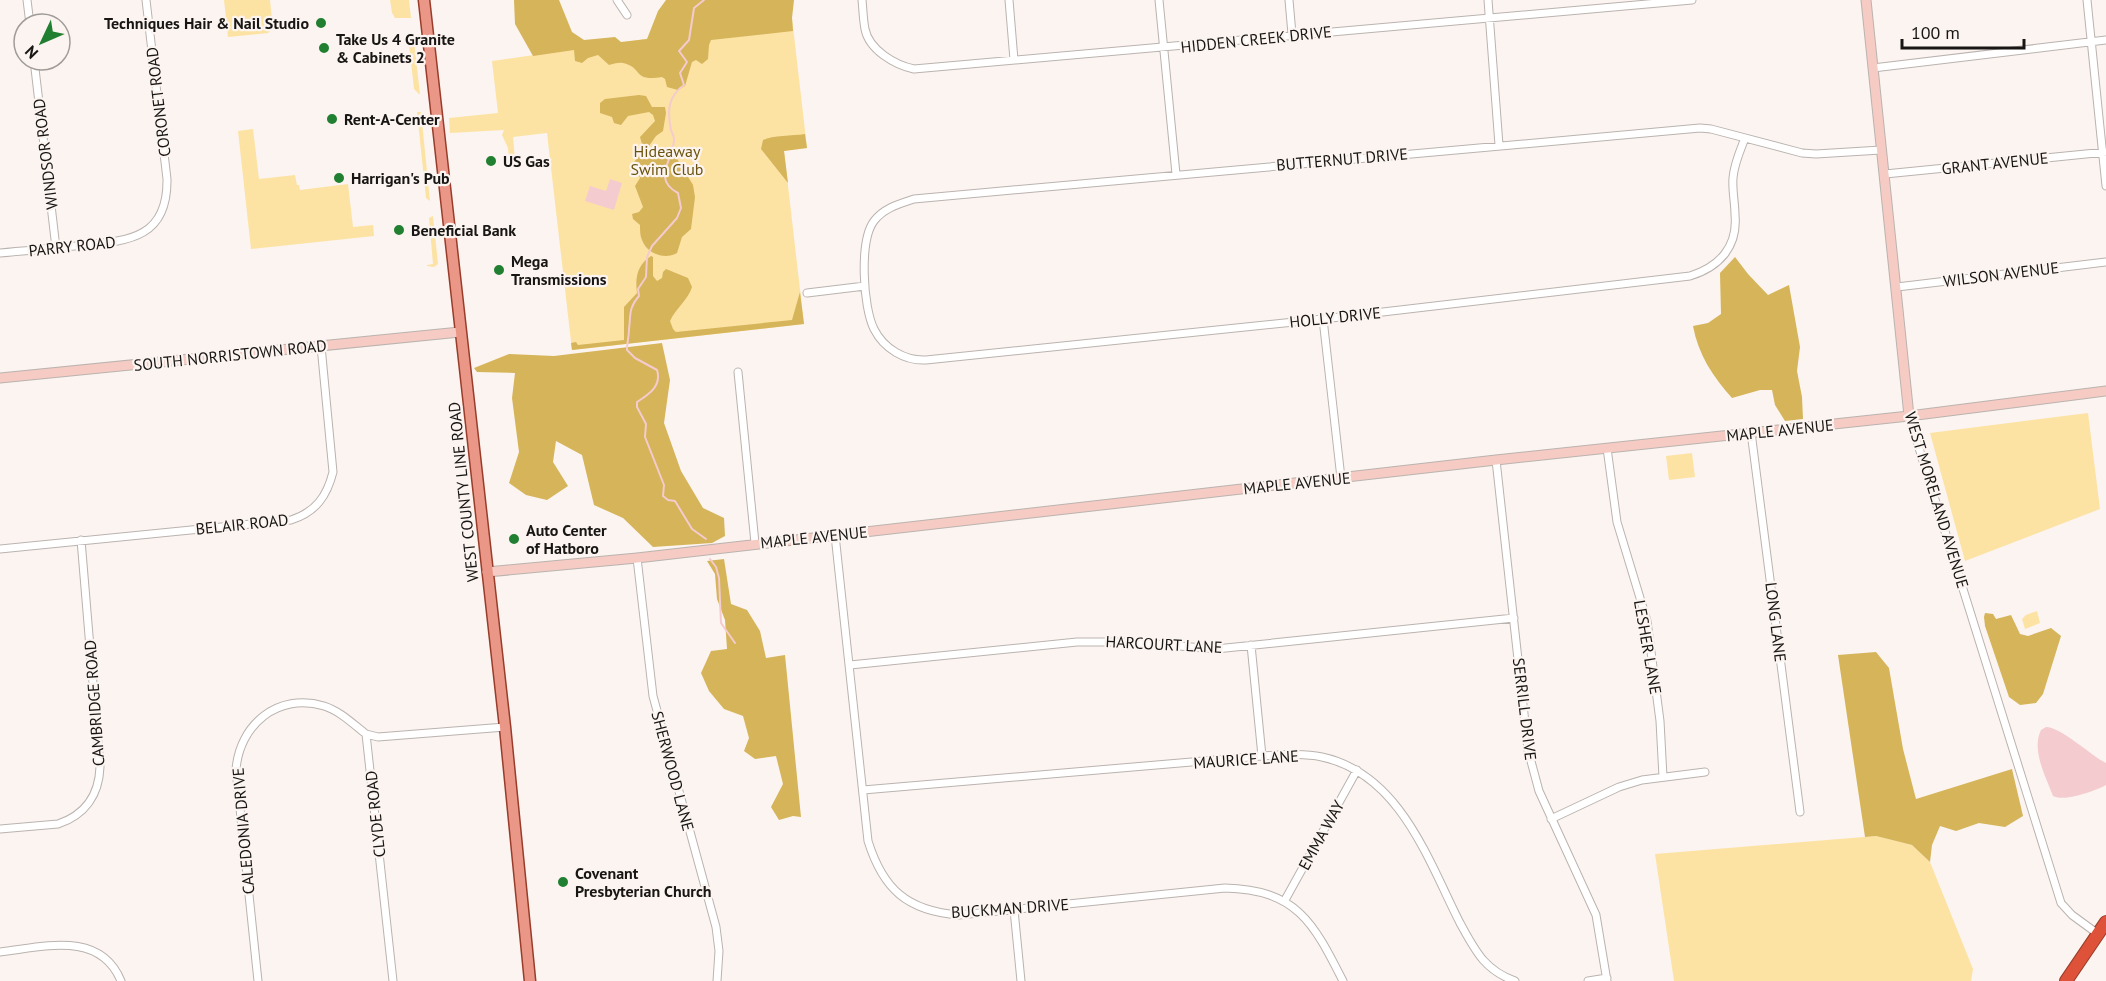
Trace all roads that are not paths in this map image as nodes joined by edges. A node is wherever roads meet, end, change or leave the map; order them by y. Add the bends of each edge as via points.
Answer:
1 (146, 0) edge
2 (424, 0) edge
3 (617, 0) edge
4 (862, 0) edge
5 (1009, 0) edge
6 (1159, 0) edge
7 (1289, 0) edge
8 (1488, 0) edge
9 (1692, 0) edge
10 (1866, 0) edge
11 (2087, 0) edge
12 (627, 15) dead end
13 (1489, 18) junction
14 (1292, 34) junction
15 (2106, 40) edge
16 (2092, 41) junction
17 (1164, 48) junction
18 (1014, 60) junction
19 (1873, 68) junction
20 (35, 72) edge
21 (1745, 138) junction
22 (1499, 145) junction
23 (1881, 150) junction
24 (2104, 152) edge
25 (1176, 174) junction
26 (1885, 174) junction
27 (2106, 186) edge
28 (164, 204) joint
29 (56, 248) junction
30 (0, 253) edge
31 (2106, 262) edge
32 (865, 286) junction
33 (1897, 287) junction
34 (807, 293) dead end
35 (1323, 319) junction
36 (460, 332) junction
37 (321, 346) junction
38 (738, 372) dead end
39 (0, 378) edge
40 (2106, 391) edge
41 (1909, 416) junction
42 (1751, 432) junction
43 (1607, 448) junction
44 (1496, 460) junction
45 (1341, 478) junction
46 (835, 535) junction
47 (81, 540) junction
48 (755, 543) junction
49 (0, 549) edge
50 (637, 558) junction
51 (487, 572) junction
52 (1514, 618) junction
53 (1251, 645) junction
54 (850, 665) junction
55 (505, 727) junction
56 (366, 734) junction
57 (1262, 756) junction
58 (1357, 770) junction
59 (1706, 772) dead end
60 (1663, 777) junction
61 (863, 790) junction
62 (1800, 813) dead end
63 (1551, 819) junction
64 (0, 829) edge
65 (1285, 900) junction
66 (1014, 910) junction
67 (2106, 922) edge
68 (2098, 934) junction
69 (0, 952) edge
70 (1607, 980) edge
71 (121, 981) edge
72 (258, 981) edge
73 (393, 981) edge
74 (530, 981) edge
75 (717, 981) edge
76 (1021, 981) edge
77 (1343, 981) edge
78 (1515, 981) edge
79 (1588, 981) edge
80 (2066, 981) edge

1 - 28 street, CORONET ROAD via 167,179
2 - 36 main road, WEST COUNTY LINE ROAD
3 - 12 street
4 - 18 street, HIDDEN CREEK DRIVE via 865,31 870,40 878,50 905,67
5 - 18 street
6 - 17 street
7 - 14 street
8 - 13 street
9 - 13 street, HIDDEN CREEK DRIVE
10 - 19 street, WEST MORELAND AVENUE
11 - 16 street
13 - 14 street, HIDDEN CREEK DRIVE
13 - 22 street
14 - 17 street, HIDDEN CREEK DRIVE
15 - 16 street
16 - 19 street
16 - 24 street
17 - 18 street, HIDDEN CREEK DRIVE
17 - 25 street
19 - 23 street, WEST MORELAND AVENUE
20 - 29 street, WINDSOR ROAD
21 - 22 street, BUTTERNUT DRIVE via 1700,128
21 - 23 street, BUTTERNUT DRIVE via 1809,154
21 - 35 street, HOLLY DRIVE via 1733,178 1734,236 1725,256 1700,273
22 - 25 street, BUTTERNUT DRIVE
23 - 26 street, WEST MORELAND AVENUE
24 - 26 street, GRANT AVENUE
24 - 27 street
25 - 32 street, BUTTERNUT DRIVE via 901,203 883,212 869,230 864,251
26 - 33 street, WEST MORELAND AVENUE
28 - 29 street, PARRY ROAD via 151,226 135,237
29 - 30 street, PARRY ROAD
31 - 33 street, WILSON AVENUE
32 - 34 street
32 - 35 street, HOLLY DRIVE via 870,318 879,337 900,356 917,361
33 - 41 street, WEST MORELAND AVENUE
35 - 45 street
36 - 37 street, SOUTH NORRISTOWN ROAD
36 - 51 main road, WEST COUNTY LINE ROAD
37 - 39 street, SOUTH NORRISTOWN ROAD
37 - 47 street, BELAIR ROAD via 333,472 316,507 291,520
38 - 48 street
40 - 41 street, MAPLE AVENUE
41 - 42 street, MAPLE AVENUE
41 - 68 street, WEST MORELAND AVENUE via 2061,903
42 - 43 street, MAPLE AVENUE
42 - 62 street, LONG LANE
43 - 44 street, MAPLE AVENUE
43 - 60 street, LESHER LANE via 1617,522 1647,621
44 - 45 street, MAPLE AVENUE
44 - 52 street, SERRILL DRIVE
45 - 46 street, MAPLE AVENUE
46 - 48 street, MAPLE AVENUE
46 - 54 street, BUCKMAN DRIVE
47 - 49 street, BELAIR ROAD
47 - 64 street, CAMBRIDGE ROAD via 100,767 96,789 87,806 58,824
48 - 50 street, MAPLE AVENUE
50 - 51 street, MAPLE AVENUE
50 - 75 street, SHERWOOD LANE via 653,696 716,927
51 - 55 main road, WEST COUNTY LINE ROAD
52 - 53 street, HARCOURT LANE
52 - 63 street, SERRILL DRIVE via 1528,750
53 - 54 street, HARCOURT LANE via 1216,649 1077,642
53 - 57 street
54 - 61 street, BUCKMAN DRIVE
55 - 56 street via 378,737
55 - 74 main road, WEST COUNTY LINE ROAD
56 - 72 street, CALEDONIA DRIVE via 338,713 304,703 272,711 252,726 242,740 236,770
56 - 73 street, CLYDE ROAD
57 - 58 street, MAURICE LANE via 1304,754
57 - 61 street, MAURICE LANE
58 - 65 street, EMMA WAY
58 - 78 street, MAURICE LANE via 1370,778 1405,818 1477,954 1496,972
59 - 60 street
60 - 63 street via 1618,787
61 - 66 street, BUCKMAN DRIVE via 872,855 885,879 903,898 940,914
63 - 70 street, SERRILL DRIVE via 1596,915
65 - 66 street, BUCKMAN DRIVE via 1257,891 1225,888
65 - 77 street, BUCKMAN DRIVE via 1316,929
66 - 76 street
67 - 68 highway
68 - 80 highway
69 - 71 street via 82,946 113,965
70 - 79 street

